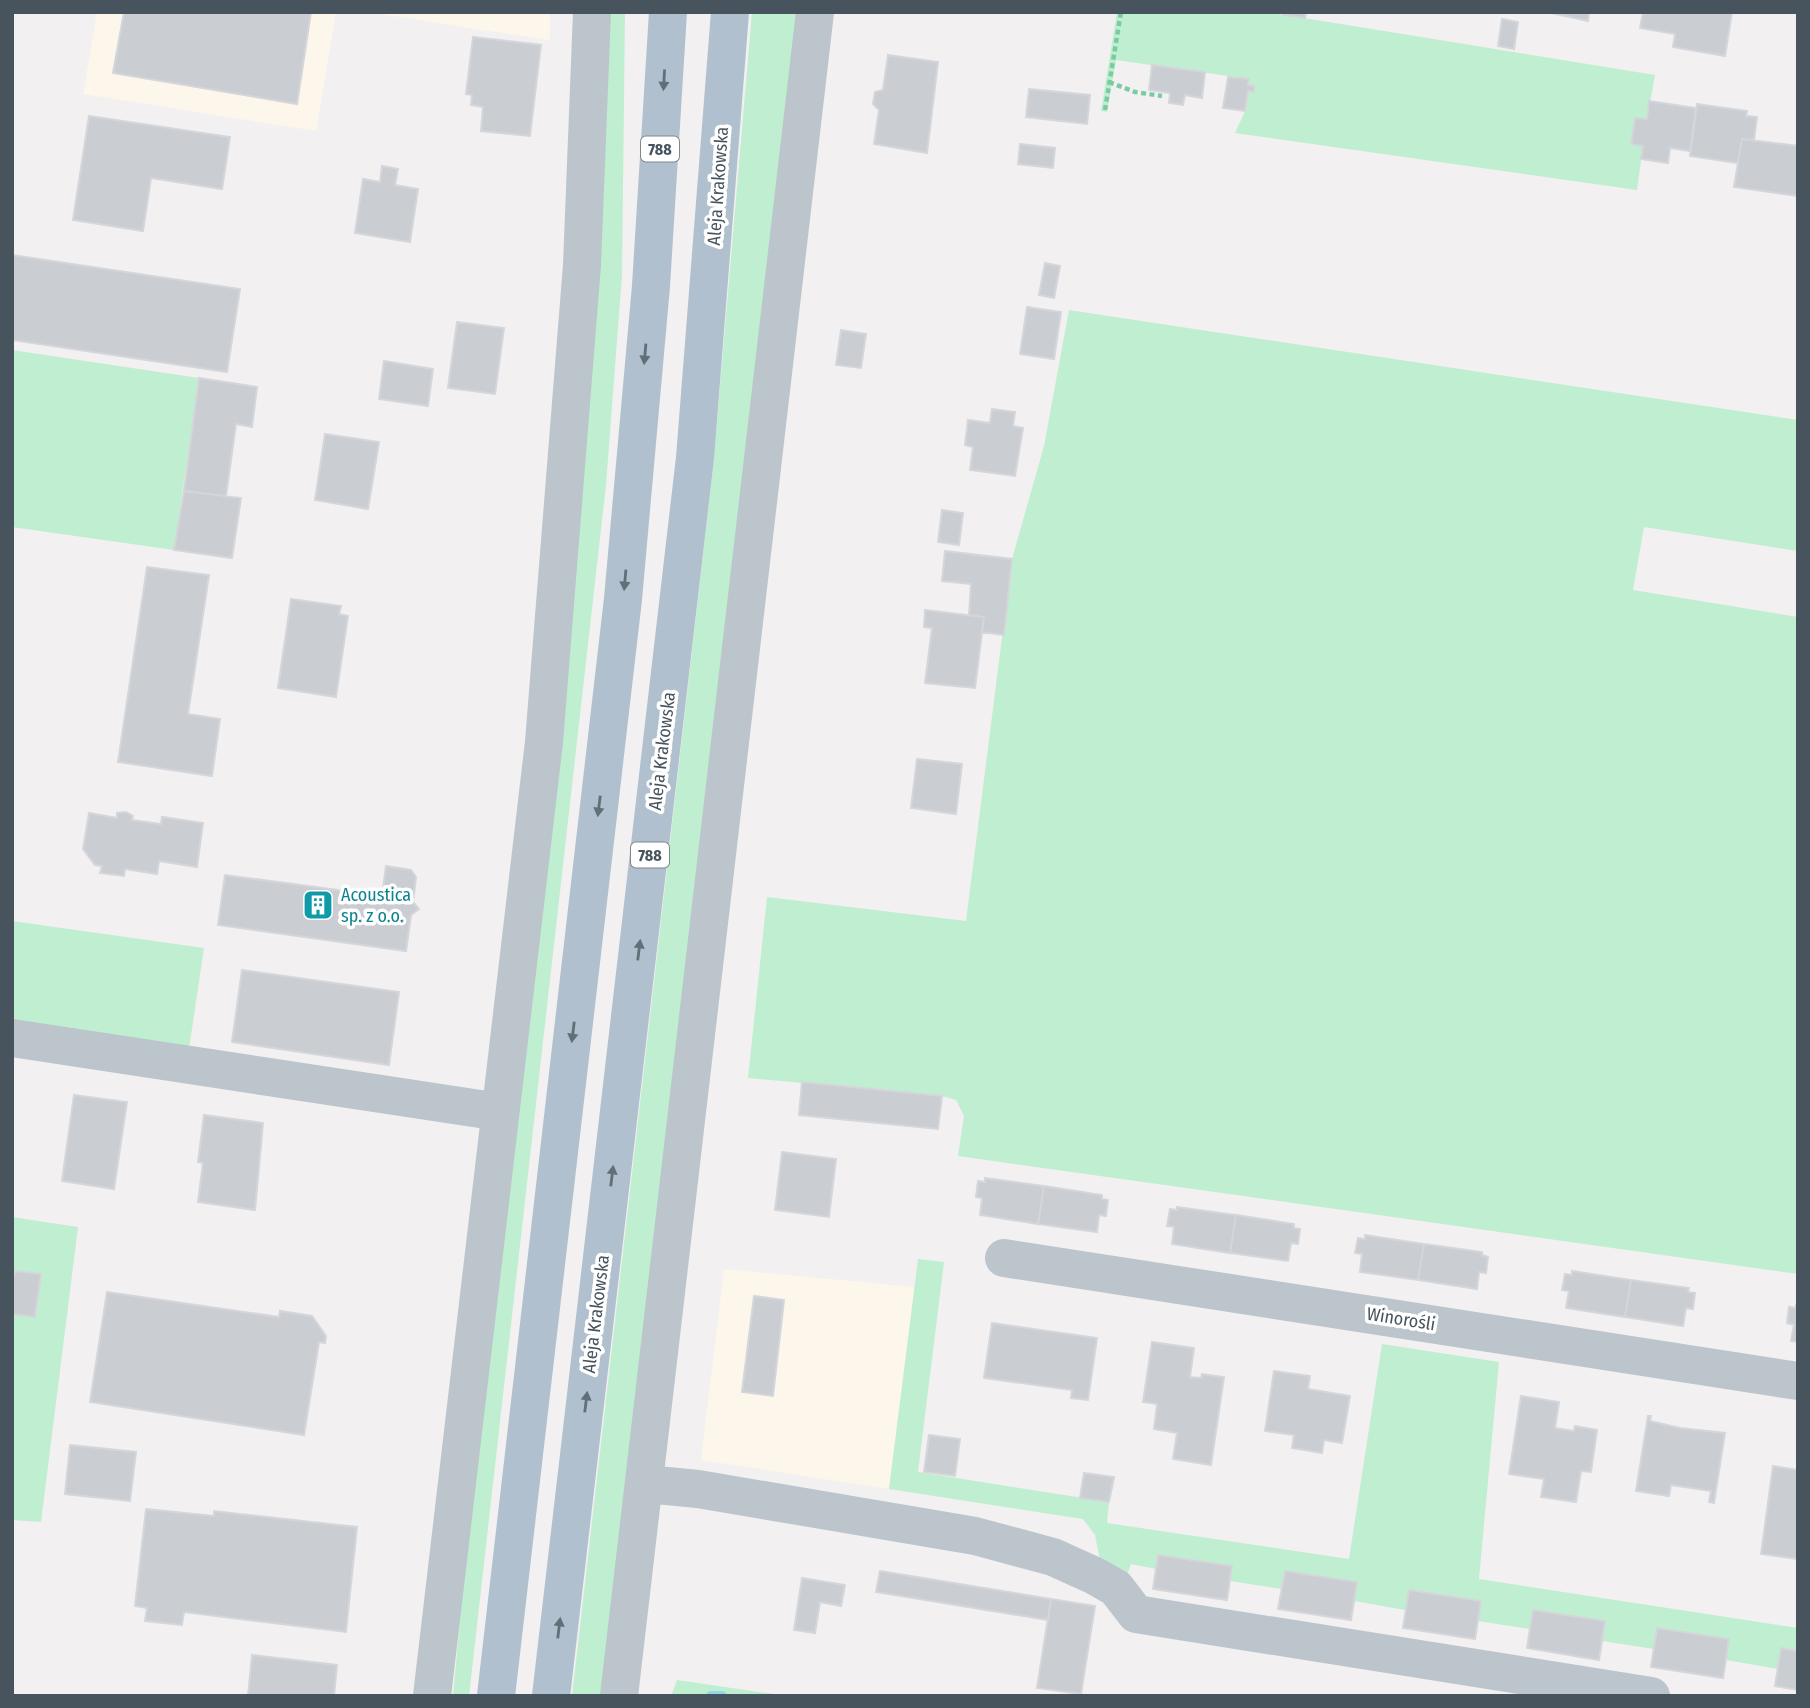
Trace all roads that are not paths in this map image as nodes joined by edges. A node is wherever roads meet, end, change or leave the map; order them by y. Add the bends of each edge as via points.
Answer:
1 (592, 12) edge
2 (667, 12) edge
3 (730, 12) edge
4 (815, 12) edge
5 (12, 1038) edge
6 (500, 1112) junction
7 (1003, 1258) dead end
8 (1798, 1381) edge
9 (646, 1484) junction
10 (432, 1696) edge
11 (496, 1696) edge
12 (551, 1696) edge
13 (619, 1696) edge
14 (1651, 1696) edge

1 - 6 street via 582,265 544,742
2 -> 11 main road, 788 via 650,286 623,599
12 -> 3 main road, Aleja Krakowska / 788 via 694,472
4 - 9 street
5 - 6 street
6 - 10 street
7 - 8 street, Winorośli
9 - 13 street
9 - 14 street via 975,1536 1053,1557 1095,1576 1116,1588 1136,1614

